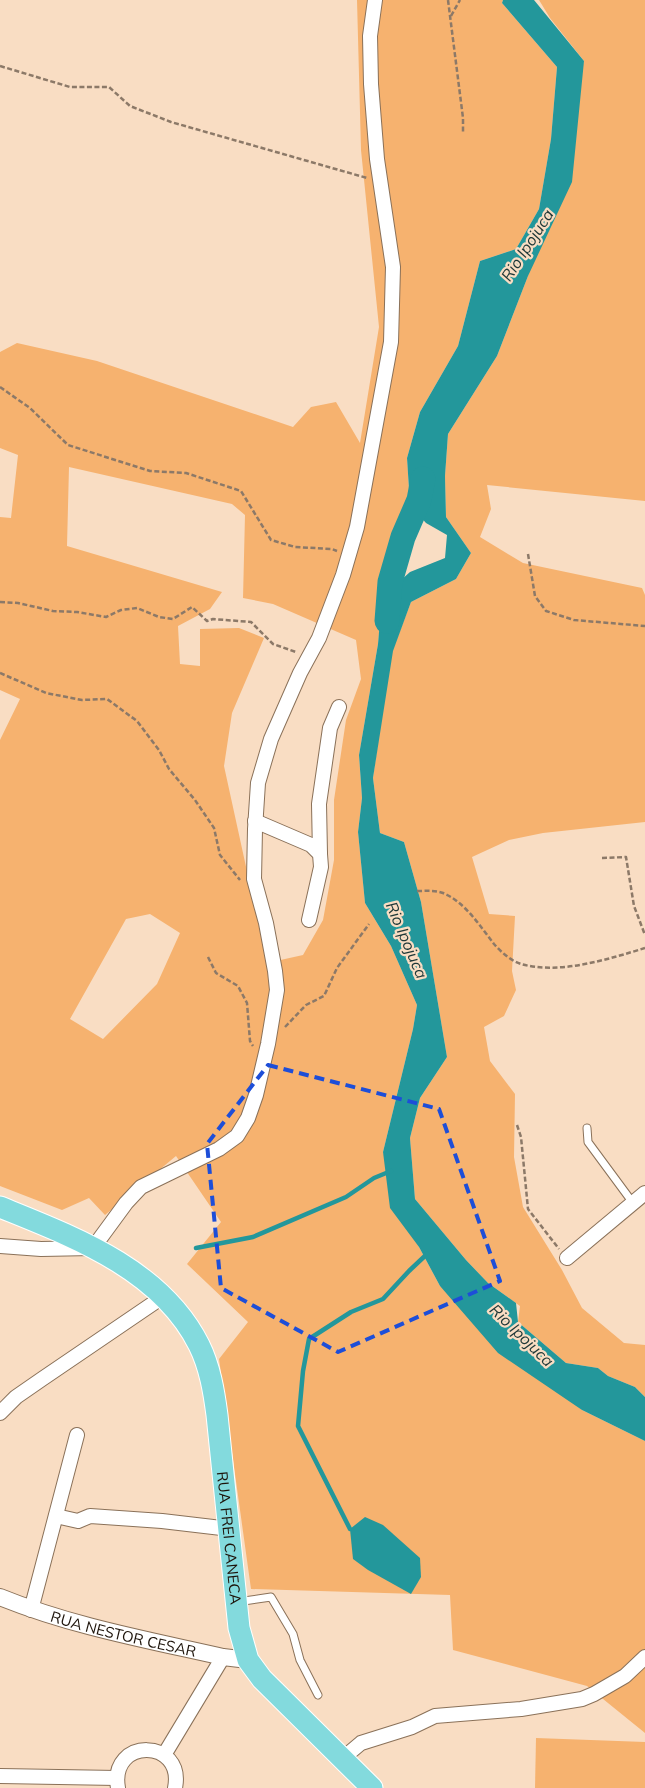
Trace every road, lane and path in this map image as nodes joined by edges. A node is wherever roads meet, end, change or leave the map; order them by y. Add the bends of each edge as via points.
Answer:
1 (375, 0) edge
2 (448, 0) edge
3 (460, 0) edge
4 (450, 18) junction
5 (0, 66) edge
6 (463, 134) dead end
7 (380, 182) junction
8 (0, 387) edge
9 (528, 554) dead end
10 (348, 556) junction
11 (0, 602) edge
12 (645, 626) edge
13 (309, 657) junction
14 (0, 674) edge
15 (340, 707) dead end
16 (255, 821) junction
17 (320, 854) junction
18 (602, 858) dead end
19 (241, 881) dead end
20 (417, 891) dead end
21 (309, 920) dead end
22 (369, 924) dead end
23 (645, 935) edge
24 (645, 948) edge
25 (208, 957) dead end
26 (268, 1044) junction
27 (263, 1062) junction
28 (517, 1125) dead end
29 (587, 1128) dead end
30 (645, 1193) edge
31 (633, 1203) junction
32 (0, 1207) edge
33 (0, 1246) edge
34 (94, 1248) junction
35 (566, 1258) joint
36 (164, 1296) junction
37 (0, 1413) edge
38 (77, 1435) dead end
39 (56, 1516) junction
40 (230, 1529) junction
41 (0, 1597) edge
42 (237, 1602) junction
43 (31, 1610) junction
44 (645, 1656) edge
45 (223, 1657) junction
46 (248, 1660) junction
47 (318, 1695) dead end
48 (164, 1755) junction
49 (342, 1760) junction
50 (0, 1776) edge
51 (117, 1783) edge
52 (175, 1788) edge
53 (372, 1788) edge

1 - 7 street via 370,55
2 - 4 path
3 - 4 path
4 - 6 path
5 - 7 path via 70,87 109,88 130,106 171,122
7 - 10 street via 393,267 391,342 357,527
8 - 10 path via 30,408 68,445 150,471 186,473 241,491 271,540 295,547 332,549
9 - 12 path via 534,596 546,611 574,620
10 - 13 street via 333,604
11 - 13 path via 106,617 136,608 158,617 174,618 192,607 207,621 251,622 273,644
13 - 16 street via 272,738 258,783
14 - 19 path via 46,693 82,700 107,699 137,721 168,769 214,828 220,855
15 - 17 street via 330,728 319,804
16 - 17 street via 311,845
16 - 26 street via 254,879 275,971 276,990
17 - 21 street via 321,867
18 - 23 path via 626,857 634,906
20 - 24 path via 442,893 457,901 502,953 520,964 541,968 563,967
22 - 26 path via 337,968 324,996 306,1005
25 - 27 path via 216,973 238,986 246,1003 250,1041
26 - 27 street
27 - 34 street via 248,1118 237,1136 219,1149 141,1187
28 - 35 path via 528,1209
29 - 31 lane via 588,1142
30 - 31 street
31 - 35 street
32 - 34 main road, RUA FREI CANECA
33 - 34 street
34 - 36 main road, RUA FREI CANECA via 135,1273
36 - 37 street via 16,1397
36 - 40 main road, RUA FREI CANECA via 185,1321 200,1347 209,1374 218,1415
38 - 39 street
39 - 40 street via 78,1521 90,1516
39 - 43 street
40 - 42 main road, RUA FREI CANECA
41 - 43 street, RUA NESTOR CESAR
42 - 46 main road, RUA FREI CANECA via 239,1628
42 - 47 lane via 270,1597 293,1634 300,1660
43 - 45 street, RUA NESTOR CESAR
44 - 49 street via 625,1676 582,1699 521,1709 435,1716 361,1743
45 - 46 street, RUA NESTOR CESAR
45 - 48 street
46 - 49 main road, RUA FREI CANECA via 262,1679
48 - 51 street via 147,1749 130,1755 119,1769
48 - 52 street via 175,1770
49 - 53 main road, RUA FREI CANECA
50 - 51 street

